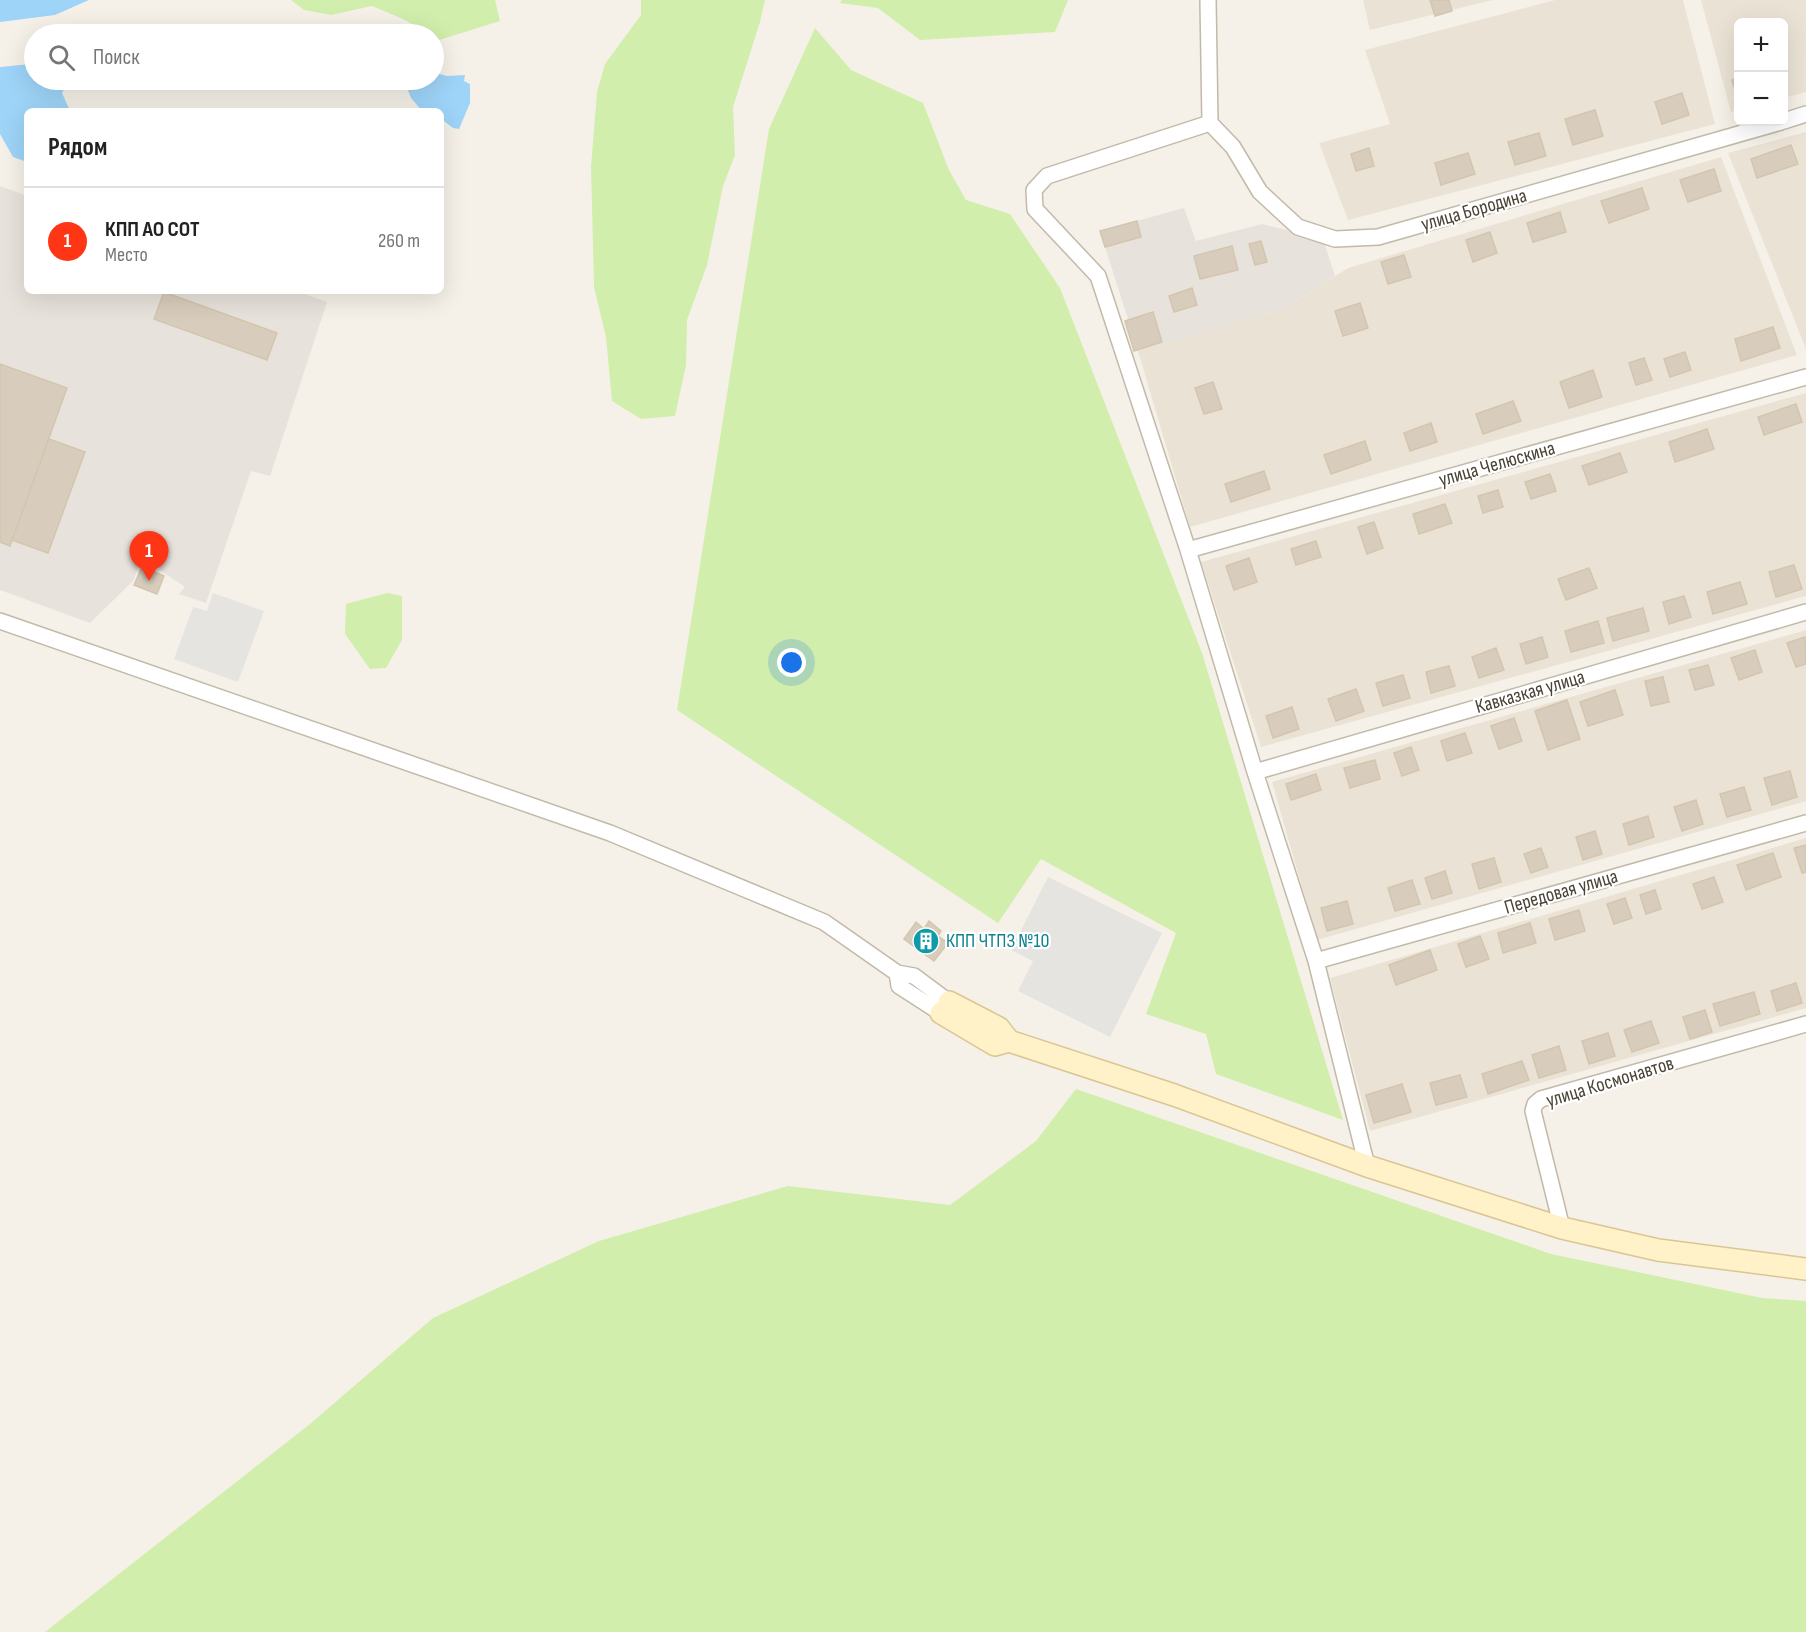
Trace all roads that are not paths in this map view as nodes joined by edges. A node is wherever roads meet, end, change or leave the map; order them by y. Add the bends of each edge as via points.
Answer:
1 (1208, 0) edge
2 (1806, 114) edge
3 (1788, 119) edge
4 (1210, 123) junction
5 (1765, 126) edge
6 (1806, 377) edge
7 (1188, 550) junction
8 (1806, 612) edge
9 (0, 621) edge
10 (1255, 772) junction
11 (1806, 823) edge
12 (1316, 962) junction
13 (945, 1007) joint
14 (1806, 1024) edge
15 (1367, 1166) junction
16 (1562, 1228) junction
17 (1806, 1269) edge

1 - 4 street
2 - 3 street, улица Бородина
4 - 5 street, улица Бородина via 1233,147 1260,192 1298,226 1335,239 1378,237
4 - 7 street via 1047,176 1034,190 1035,209 1098,276
6 - 7 street, улица Челюскина
7 - 10 street
8 - 10 street, Кавказкая улица
9 - 13 street via 610,833 824,922 897,974 899,986
10 - 12 street
11 - 12 street, Передовая улица
12 - 15 street
13 - 15 street via 995,1045 1009,1041 1174,1095
14 - 16 street, улица Космонавтов via 1541,1099 1535,1104 1533,1111
15 - 16 street
16 - 17 street via 1658,1250

